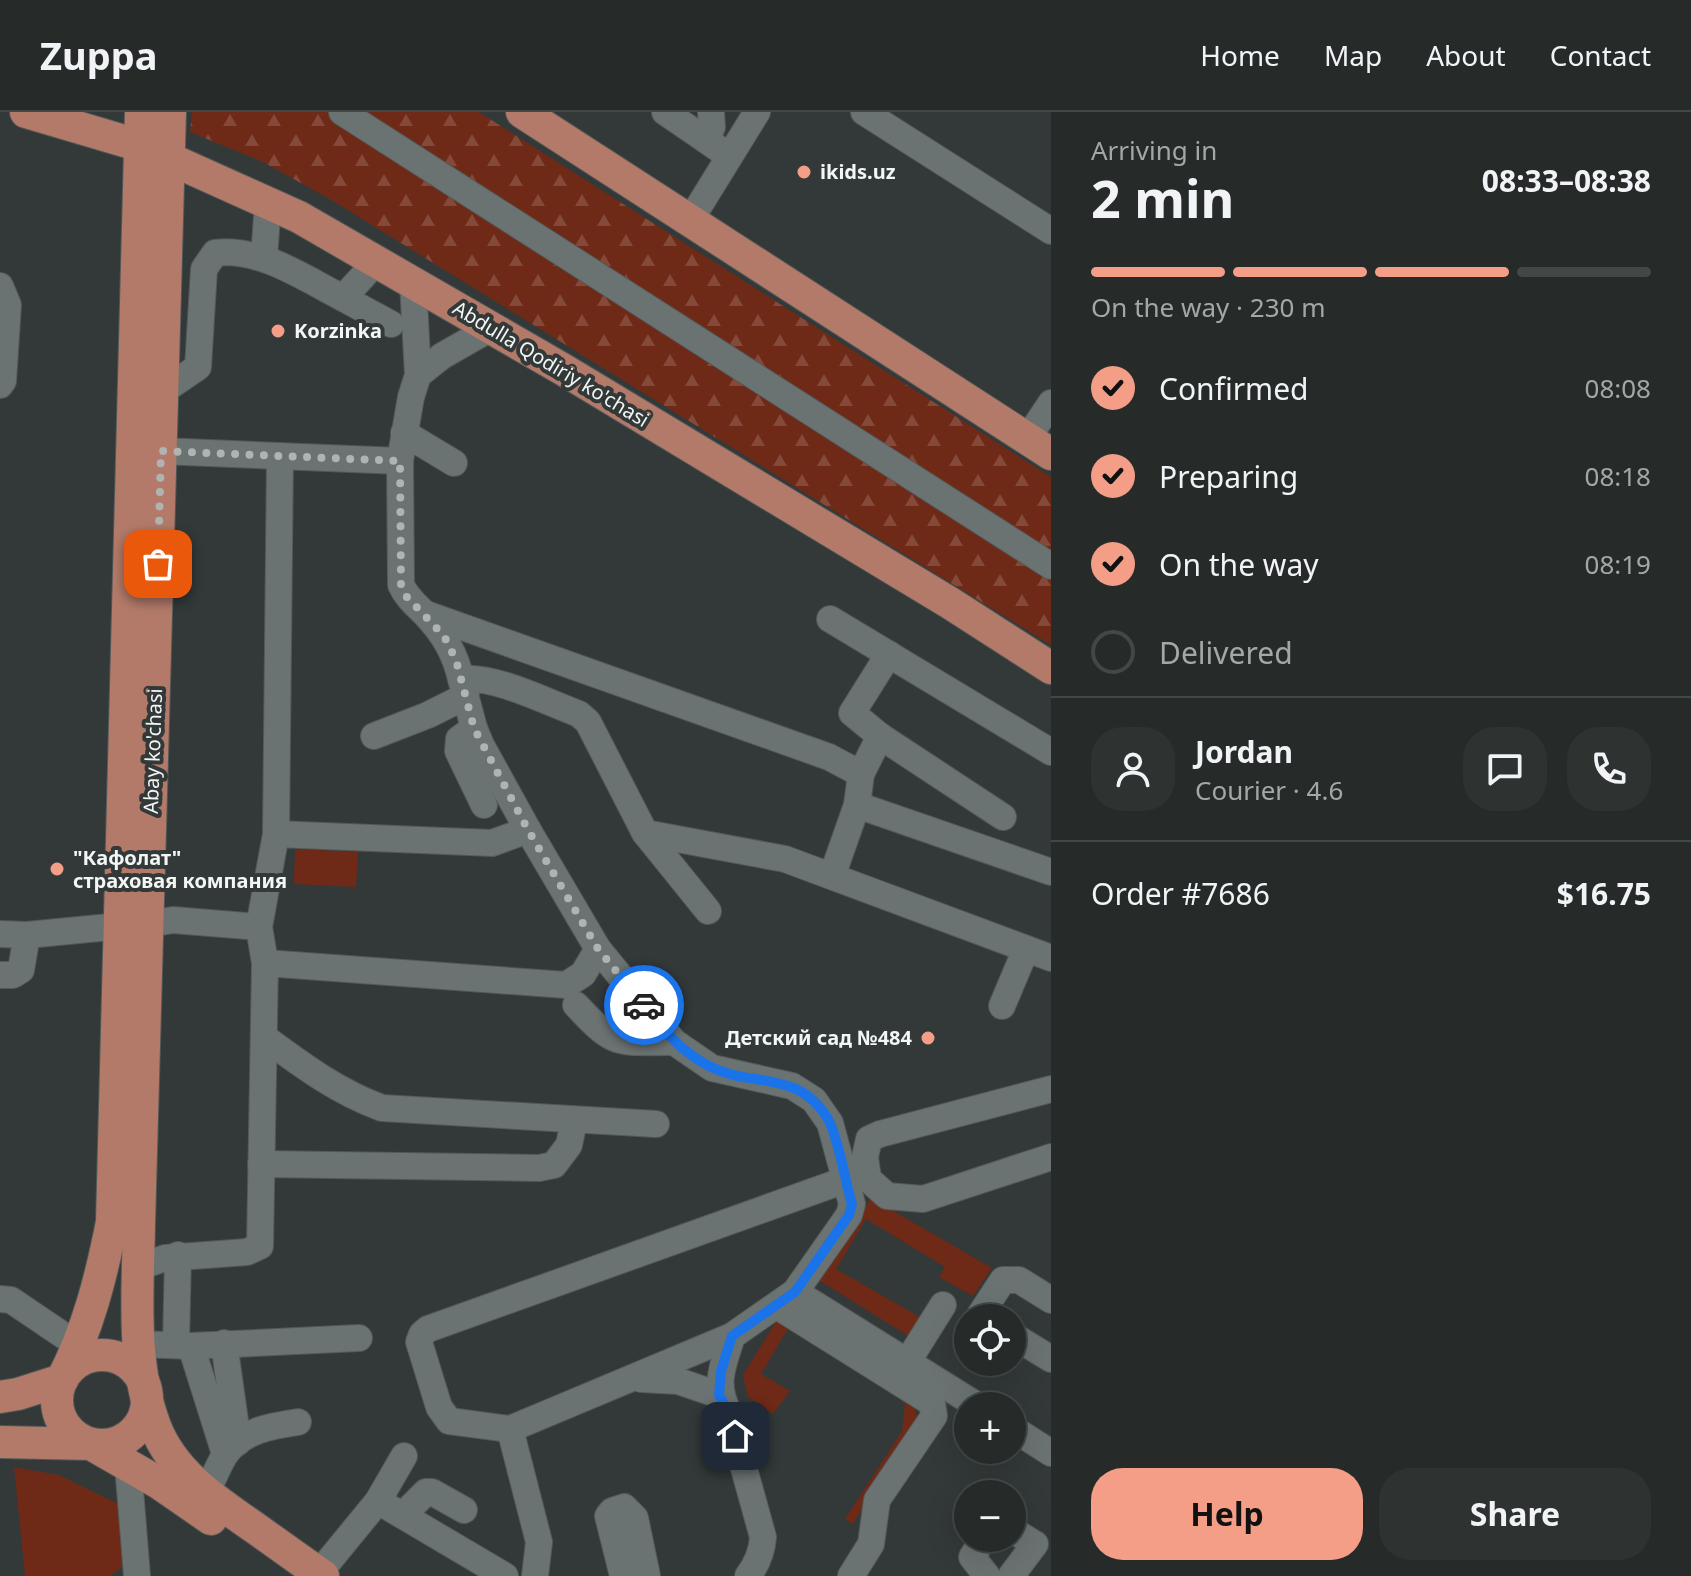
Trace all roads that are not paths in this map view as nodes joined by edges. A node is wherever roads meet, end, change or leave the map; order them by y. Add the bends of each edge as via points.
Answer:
1 (26, 112) edge
2 (141, 112) edge
3 (170, 112) edge
4 (342, 112) edge
5 (522, 112) edge
6 (665, 112) edge
7 (711, 112) edge
8 (757, 112) edge
9 (864, 112) edge
10 (706, 140) junction
11 (155, 152) junction
12 (729, 156) junction
13 (268, 202) junction
14 (691, 219) junction
15 (1051, 231) edge
16 (264, 258) junction
17 (377, 261) junction
18 (413, 283) junction
19 (0, 286) edge
20 (343, 298) junction
21 (391, 324) dead end
22 (491, 328) junction
23 (418, 375) junction
24 (0, 385) edge
25 (163, 391) junction
26 (1051, 403) edge
27 (404, 433) junction
28 (1039, 446) edge
29 (161, 451) junction
30 (280, 456) junction
31 (400, 461) junction
32 (454, 463) dead end
33 (1051, 566) edge
34 (426, 614) junction
35 (830, 619) dead end
36 (889, 654) junction
37 (1051, 668) edge
38 (463, 687) junction
39 (474, 728) junction
40 (374, 736) dead end
41 (880, 736) junction
42 (1051, 752) edge
43 (861, 774) junction
44 (484, 805) dead end
45 (857, 805) junction
46 (1003, 817) dead end
47 (528, 830) junction
48 (645, 833) junction
49 (276, 834) junction
50 (1051, 872) edge
51 (832, 876) junction
52 (708, 911) dead end
53 (134, 925) junction
54 (259, 927) junction
55 (0, 934) edge
56 (27, 935) junction
57 (598, 949) junction
58 (1026, 949) junction
59 (1051, 958) edge
60 (265, 963) junction
61 (0, 975) edge
62 (576, 1005) dead end
63 (1002, 1006) dead end
64 (265, 1038) junction
65 (674, 1042) junction
66 (1051, 1089) edge
67 (574, 1121) junction
68 (656, 1124) dead end
69 (1051, 1157) edge
70 (261, 1164) junction
71 (845, 1180) junction
72 (178, 1255) junction
73 (139, 1267) junction
74 (4, 1297) edge
75 (786, 1299) junction
76 (1051, 1300) edge
77 (987, 1304) edge
78 (943, 1305) dead end
79 (732, 1336) junction
80 (359, 1338) dead end
81 (224, 1343) junction
82 (139, 1344) junction
83 (1026, 1344) edge
84 (79, 1346) junction
85 (183, 1346) junction
86 (1051, 1359) edge
87 (908, 1361) junction
88 (62, 1380) junction
89 (629, 1380) junction
90 (146, 1390) junction
91 (956, 1392) edge
92 (719, 1395) junction
93 (0, 1397) edge
94 (298, 1422) dead end
95 (510, 1429) junction
96 (1026, 1437) edge
97 (0, 1442) edge
98 (91, 1444) junction
99 (232, 1448) junction
100 (1051, 1453) edge
101 (404, 1456) dead end
102 (128, 1465) junction
103 (205, 1493) junction
104 (378, 1501) junction
105 (464, 1510) dead end
106 (404, 1514) junction
107 (1026, 1539) edge
108 (975, 1552) edge
109 (311, 1575) edge
110 (137, 1576) edge
111 (505, 1576) edge
112 (535, 1576) edge
113 (623, 1576) edge
114 (647, 1576) edge
115 (748, 1576) edge
116 (851, 1576) edge
117 (987, 1576) edge
118 (1011, 1576) edge

1 - 11 main road, Abdulla Qodiriy ko'chasi
2 - 11 main road, Abay ko'chasi
3 - 11 main road, Abay ko'chasi
4 - 33 street
5 - 14 main road
6 - 10 street
7 - 10 street
8 - 12 street
9 - 15 street
10 - 12 street
11 - 13 main road, Abdulla Qodiriy ko'chasi
11 - 25 main road, Abay ko'chasi
11 - 53 main road, Abay ko'chasi
12 - 14 street
13 - 16 street
13 - 17 main road, Abdulla Qodiriy ko'chasi
14 - 28 main road
16 - 20 street
16 - 25 street via 234,250 213,255 204,269 198,367
17 - 18 main road, Abdulla Qodiriy ko'chasi
17 - 20 street
18 - 22 main road, Abdulla Qodiriy ko'chasi
18 - 23 street
19 - 24 street via 8,305
20 - 21 street
22 - 23 street
22 - 37 main road, Abdulla Qodiriy ko'chasi
23 - 27 street
25 - 29 main road, Abay ko'chasi
26 - 28 street
27 - 31 street
27 - 32 street
29 - 30 street
29 - 53 main road, Abay ko'chasi
30 - 31 street
30 - 49 street
31 - 34 street via 401,585
34 - 38 street via 444,636
34 - 43 street via 829,757
35 - 36 street
36 - 41 street via 852,713
36 - 42 street
38 - 39 street
38 - 40 street via 428,715
38 - 48 street via 477,677 579,714
39 - 44 street via 459,739 458,751
39 - 47 street
41 - 43 street
41 - 46 street
43 - 45 street
45 - 50 street
45 - 51 street
47 - 49 street via 492,843
47 - 57 street
48 - 51 street via 785,859
48 - 52 street
49 - 54 street
51 - 58 street
53 - 54 street via 173,920
53 - 56 street
53 - 73 main road, Abay ko'chasi
53 - 84 main road, Abay ko'chasi via 112,1222
54 - 60 street
55 - 56 street
56 - 61 street via 21,970
57 - 60 street via 583,974 566,985
57 - 65 street
58 - 59 street
58 - 63 street
60 - 64 street
62 - 65 street via 619,1042
64 - 67 street via 319,1078 382,1108
64 - 70 street
65 - 71 street via 712,1068 792,1086 814,1100 830,1123
66 - 69 street via 880,1134 869,1139 865,1157 868,1179 887,1196 923,1199
67 - 68 street
67 - 70 street via 562,1155 554,1165 539,1168
70 - 72 street via 260,1246 231,1254
71 - 75 street via 852,1204 849,1215
71 - 95 street via 428,1329 419,1342 439,1407 449,1421
72 - 73 street
72 - 85 street
73 - 82 main road, Abay ko'chasi
74 - 84 street
75 - 79 street
75 - 87 street
75 - 116 street via 932,1403 934,1416 877,1500 871,1544
76 - 77 street via 1019,1280 1003,1280
78 - 87 street
79 - 89 street
79 - 92 street
80 - 81 street
81 - 85 street
81 - 99 street
82 - 85 street
82 - 90 main road, Abay ko'chasi
83 - 86 street
84 - 88 main road, Abay ko'chasi
85 - 99 street
87 - 91 street
88 - 90 main road via 71,1367 100,1355 129,1364
88 - 93 main road
88 - 98 main road via 61,1419 78,1439
89 - 92 street via 678,1381
89 - 95 street
90 - 98 main road via 147,1405 134,1432 121,1441
90 - 103 main road, Abay ko'chasi via 155,1427 167,1448
92 - 115 street via 763,1537
94 - 99 street via 247,1434
95 - 112 street via 539,1542
96 - 100 street
97 - 98 main road
98 - 102 main road
99 - 103 street
101 - 104 street
102 - 109 main road
102 - 110 street
103 - 109 main road, Abay ko'chasi
104 - 106 street
104 - 109 street
105 - 106 street via 426,1492
106 - 111 street
107 - 118 street via 1035,1544
108 - 117 street via 972,1557
113 - 114 street via 608,1516 624,1507 635,1518

